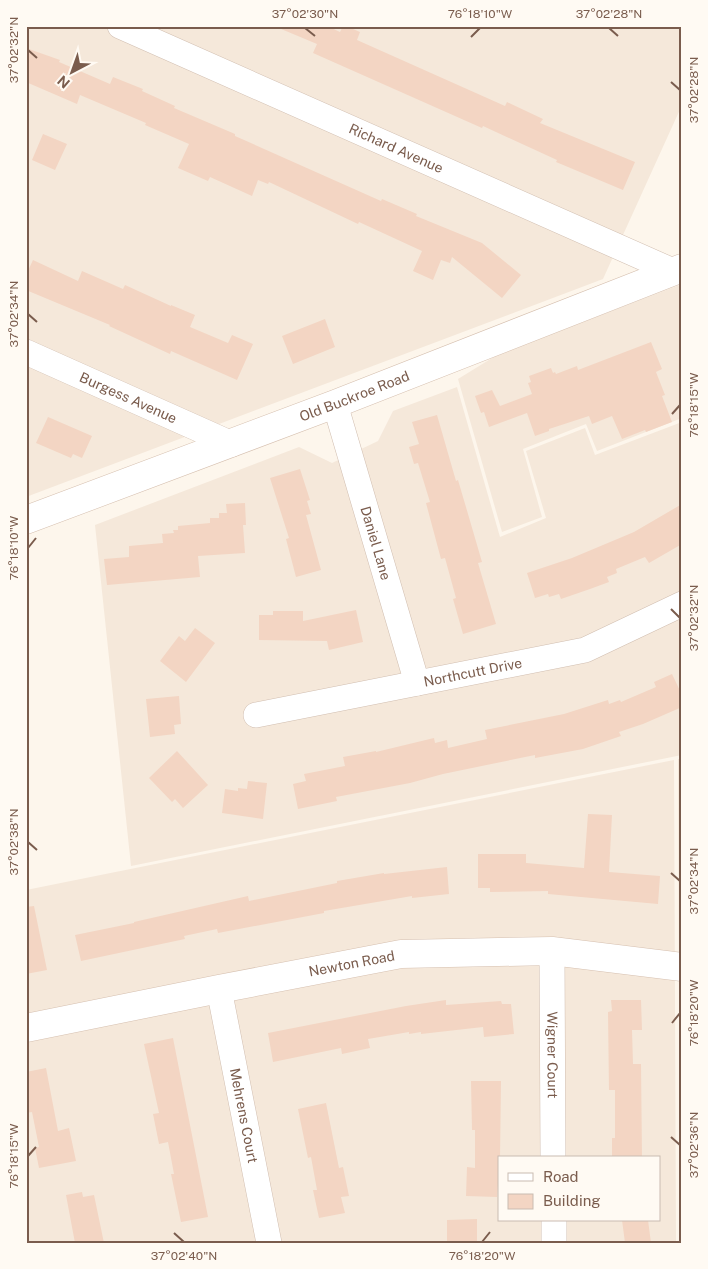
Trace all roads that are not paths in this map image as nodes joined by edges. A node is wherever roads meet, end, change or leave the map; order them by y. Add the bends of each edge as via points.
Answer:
1 (120, 26) edge
2 (677, 269) edge
3 (26, 352) edge
4 (335, 404) junction
5 (232, 444) junction
6 (26, 520) edge
7 (682, 604) edge
8 (417, 683) junction
9 (256, 715) dead end
10 (552, 951) junction
11 (682, 967) edge
12 (219, 989) junction
13 (26, 1028) edge
14 (553, 1156) edge
15 (554, 1222) edge
16 (269, 1243) edge
17 (554, 1243) edge

1 - 2 street, Richard Avenue
2 - 4 main road, Old Buckroe Road
3 - 5 street, Burgess Avenue
4 - 5 main road, Old Buckroe Road
4 - 8 street, Daniel Lane
5 - 6 main road, Old Buckroe Road
7 - 8 street, Northcutt Drive via 585,650
8 - 9 street, Northcutt Drive
10 - 11 main road, Newton Road
10 - 12 main road, Newton Road via 401,954
10 - 14 street, Wigner Court
12 - 13 main road, Newton Road
12 - 16 street, Mehrens Court
15 - 17 street

